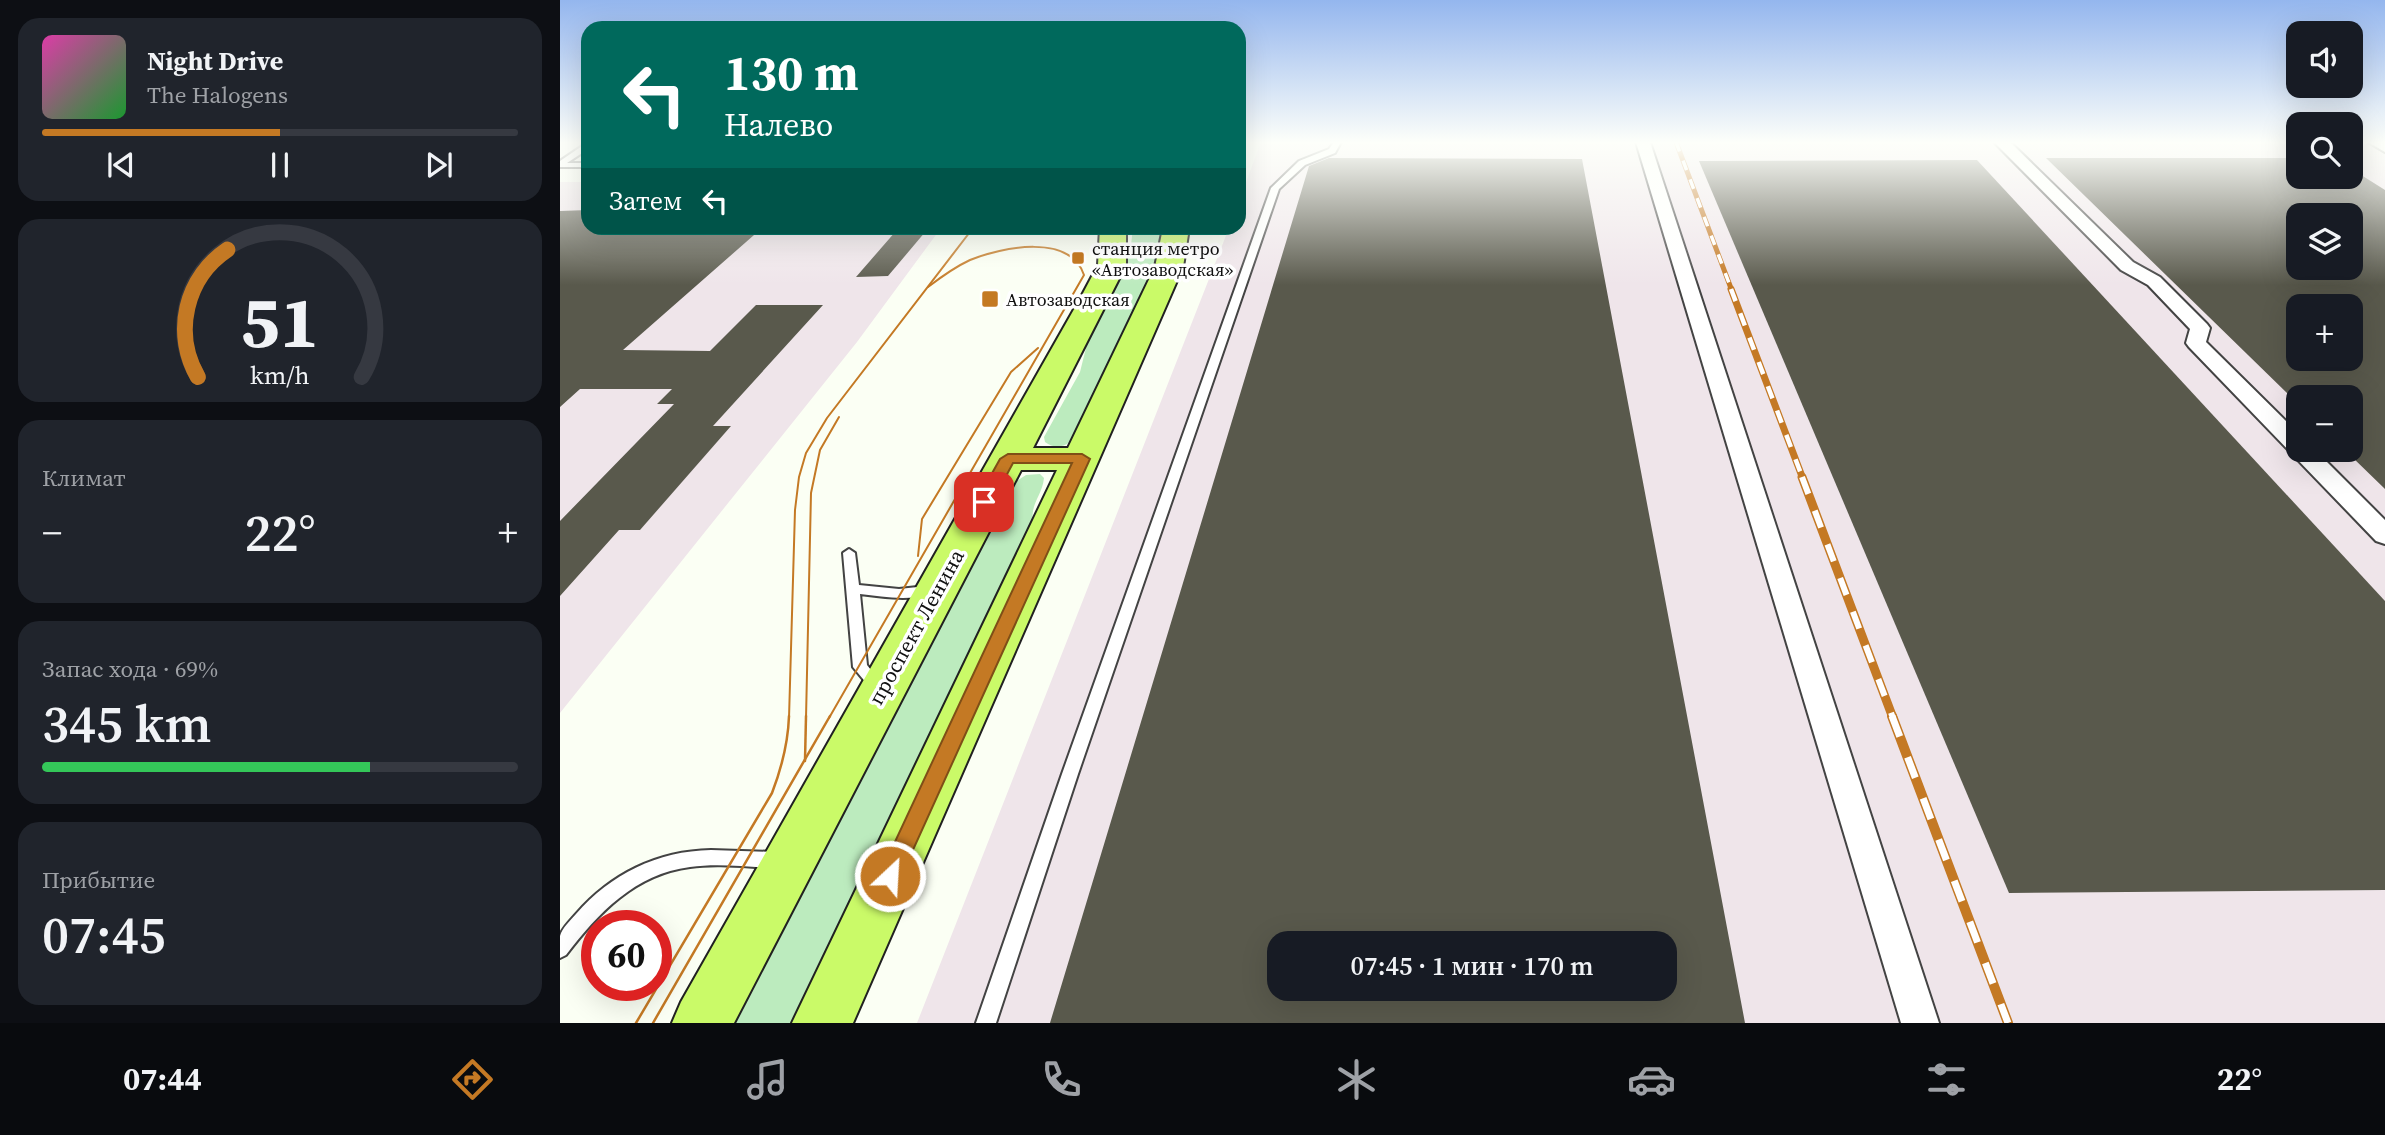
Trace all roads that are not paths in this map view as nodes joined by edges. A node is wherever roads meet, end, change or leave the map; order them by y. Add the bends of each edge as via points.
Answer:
1 (1274, 190) edge
2 (1658, 190) edge
3 (2050, 190) edge
4 (1113, 235) edge
5 (1176, 235) edge
6 (2286, 434) edge
7 (1008, 459) junction
8 (1082, 459) junction
9 (2314, 462) edge
10 (2385, 535) edge
11 (849, 553) dead end
12 (854, 589) junction
13 (937, 590) junction
14 (881, 690) junction
15 (791, 860) junction
16 (560, 950) edge
17 (702, 1023) edge
18 (822, 1023) edge
19 (986, 1023) edge
20 (1920, 1023) edge

1 - 19 lane
2 - 20 street
3 - 6 street via 2127,266 2154,281 2200,328 2196,343
4 - 7 main road, проспект Ленина via 1112,265
5 - 8 main road via 1169,267
7 - 8 main road
7 - 13 main road, проспект Ленина
8 - 18 main road
9 - 10 street
11 - 12 lane
12 - 13 lane via 900,594
12 - 14 lane via 860,667
13 - 14 main road, проспект Ленина
14 - 15 main road, проспект Ленина
15 - 16 lane via 688,859 650,870 617,887 584,915
15 - 17 main road, проспект Ленина

